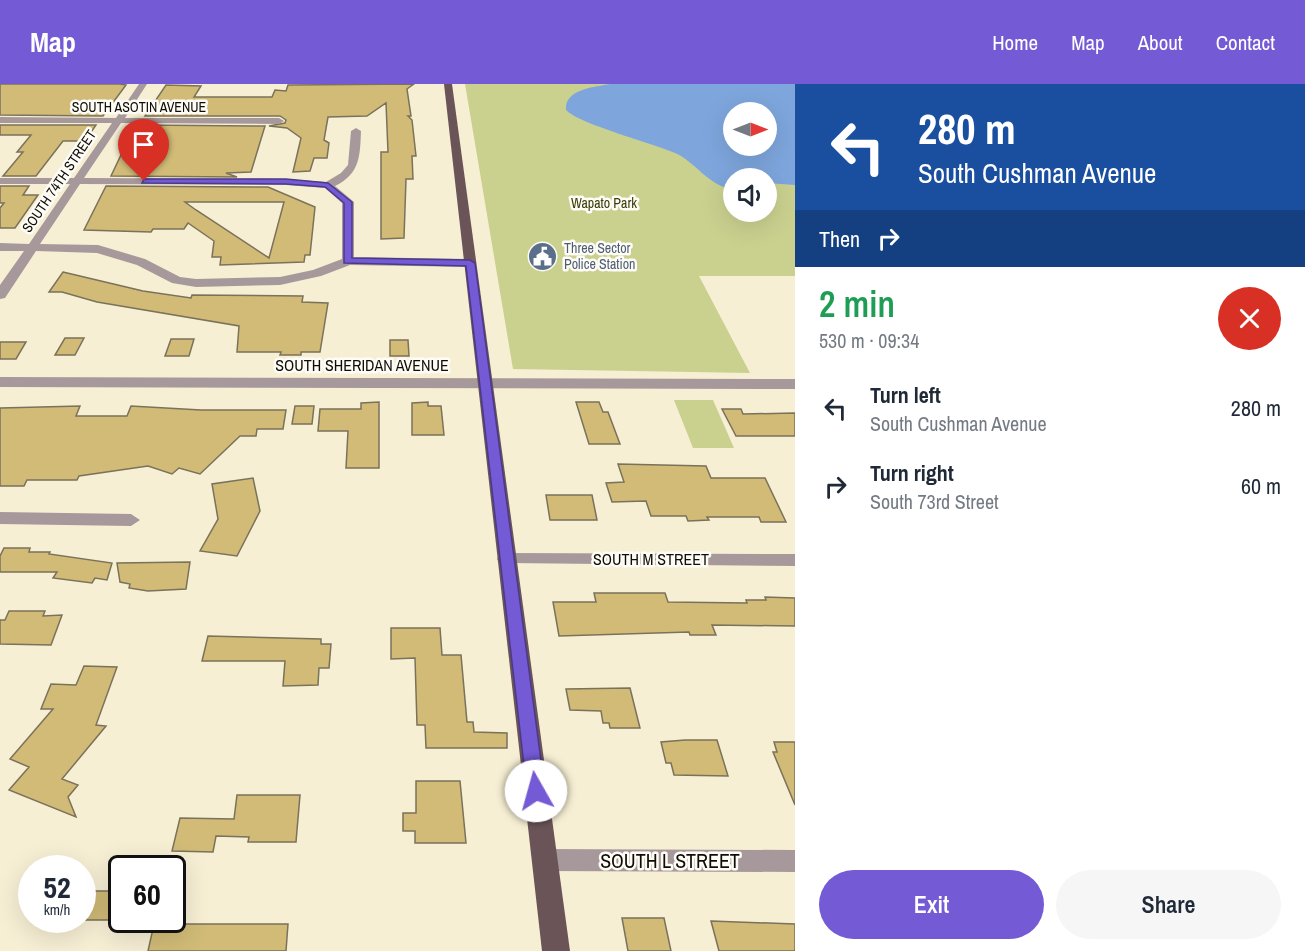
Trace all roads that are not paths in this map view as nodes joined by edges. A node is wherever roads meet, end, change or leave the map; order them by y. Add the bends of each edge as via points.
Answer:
1 (144, 84) edge
2 (448, 84) edge
3 (0, 120) edge
4 (118, 120) junction
5 (279, 121) dead end
6 (356, 131) dead end
7 (0, 181) edge
8 (77, 182) junction
9 (328, 185) junction
10 (0, 247) edge
11 (32, 247) junction
12 (348, 261) junction
13 (470, 263) junction
14 (0, 295) edge
15 (0, 382) edge
16 (485, 383) junction
17 (795, 384) edge
18 (0, 518) edge
19 (130, 520) dead end
20 (506, 559) junction
21 (795, 560) edge
22 (545, 860) junction
23 (795, 861) edge
24 (556, 951) edge

1 - 4 street, SOUTH 74TH STREET
2 - 13 main road
3 - 4 street, SOUTH ASOTIN AVENUE
4 - 5 street, SOUTH ASOTIN AVENUE
4 - 8 street, SOUTH 74TH STREET
6 - 9 street via 353,168 342,180
7 - 8 street
8 - 9 street
8 - 11 street, SOUTH 74TH STREET
9 - 12 street via 348,202
10 - 11 street
11 - 12 street via 98,249 141,262 177,280 196,283 280,281
11 - 14 street, SOUTH 74TH STREET
12 - 13 street
13 - 16 main road
15 - 16 street, SOUTH SHERIDAN AVENUE
16 - 17 street, SOUTH SHERIDAN AVENUE
16 - 20 main road
18 - 19 street
20 - 21 street, SOUTH M STREET
20 - 22 main road
22 - 23 street, SOUTH L STREET
22 - 24 main road

